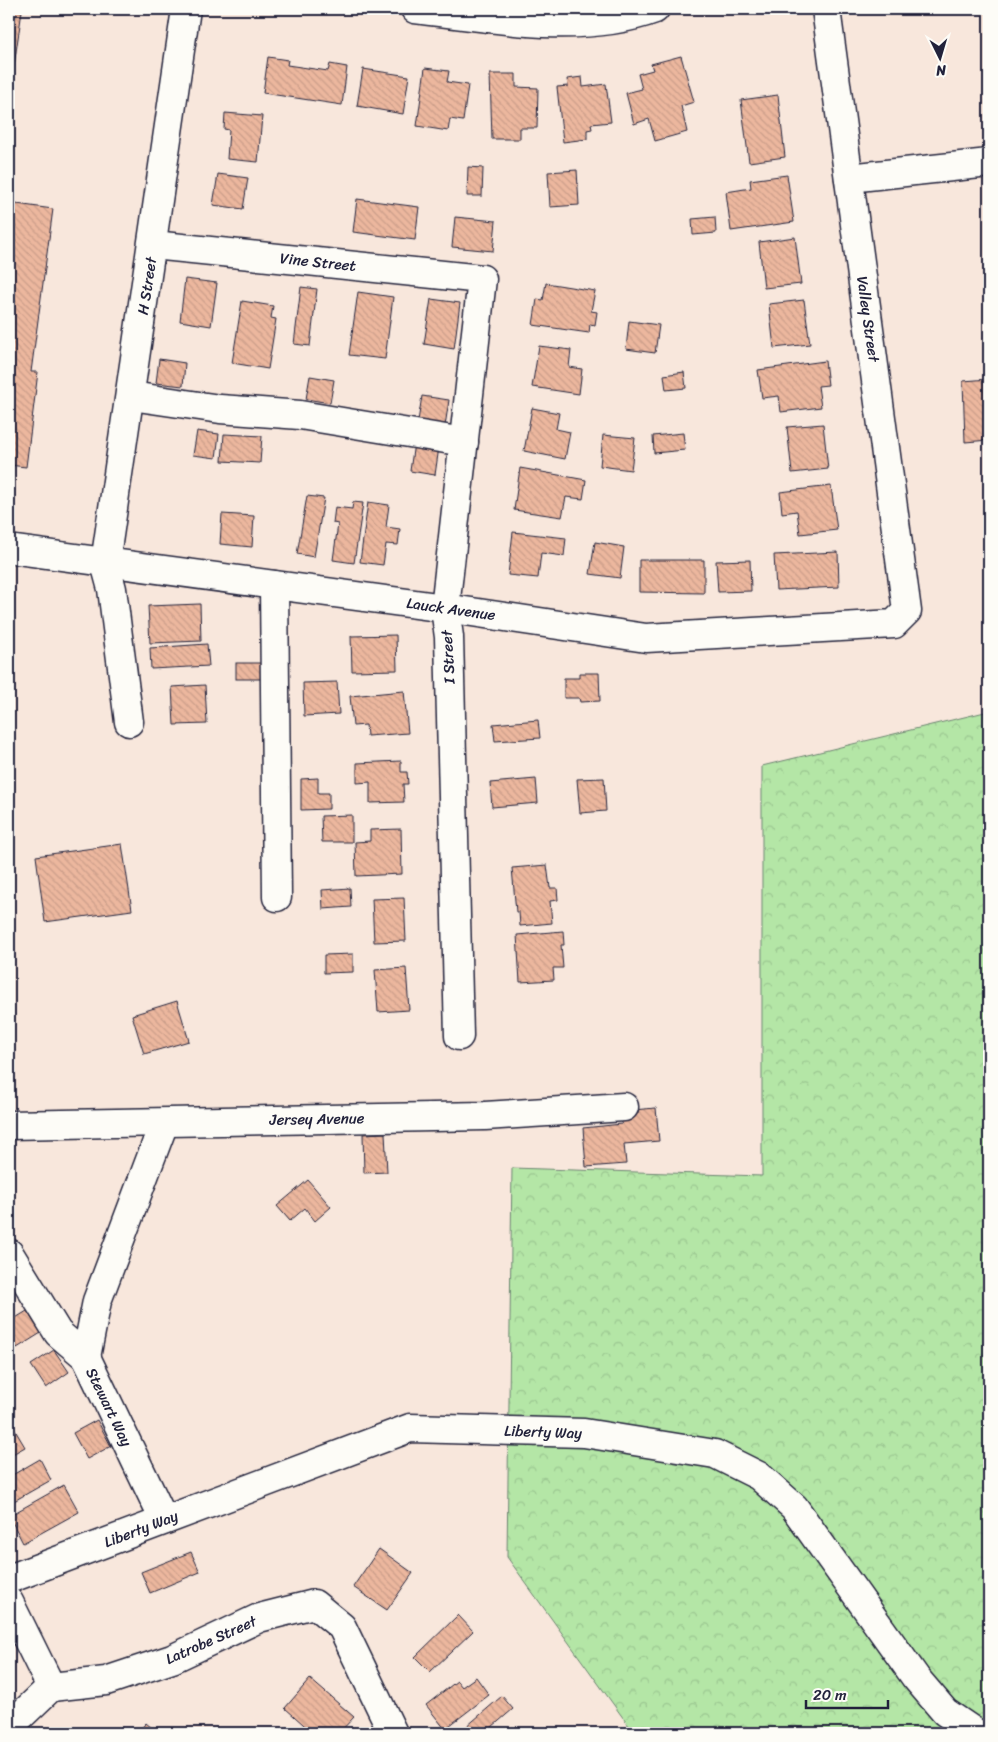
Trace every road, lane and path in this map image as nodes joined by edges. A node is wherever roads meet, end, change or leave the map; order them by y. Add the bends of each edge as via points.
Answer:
1 (186, 9) edge
2 (415, 9) edge
3 (655, 9) edge
4 (826, 9) edge
5 (989, 162) edge
6 (849, 178) junction
7 (154, 245) junction
8 (482, 280) joint
9 (131, 396) junction
10 (464, 442) junction
11 (9, 550) edge
12 (105, 563) junction
13 (274, 585) junction
14 (445, 608) junction
15 (894, 624) joint
16 (129, 722) dead end
17 (276, 897) dead end
18 (459, 1036) dead end
19 (624, 1107) dead end
20 (164, 1122) junction
21 (9, 1125) edge
22 (9, 1253) edge
23 (86, 1357) junction
24 (164, 1520) junction
25 (9, 1579) edge
26 (9, 1602) edge
27 (51, 1687) junction
28 (9, 1727) edge
29 (393, 1733) edge
30 (976, 1733) edge

1 - 7 street, H Street
2 - 3 street via 516,21 592,22 636,16
4 - 6 street, Valley Street
5 - 6 street
6 - 15 street, Valley Street via 907,611
7 - 8 street, Vine Street
7 - 9 street, H Street
8 - 10 street, I Street
9 - 10 street via 220,409 300,415
9 - 12 street, H Street
10 - 14 street, I Street
11 - 12 street, Lauck Avenue
12 - 13 street, Lauck Avenue
12 - 16 street via 112,589
13 - 14 street, Lauck Avenue
13 - 17 street
14 - 15 street, Lauck Avenue via 646,638
14 - 18 street, I Street
19 - 20 street, Jersey Avenue via 485,1116
20 - 21 street, Jersey Avenue
20 - 23 street via 97,1300
22 - 23 street, Stewart Way via 58,1333
23 - 24 street, Stewart Way
24 - 25 street, Liberty Way
24 - 30 street, Liberty Way via 410,1428 584,1433 715,1454 759,1476 794,1507 916,1678 945,1712
26 - 27 street
27 - 28 street
27 - 29 street, Latrobe Street via 106,1681 172,1659 259,1618 314,1604 342,1627

